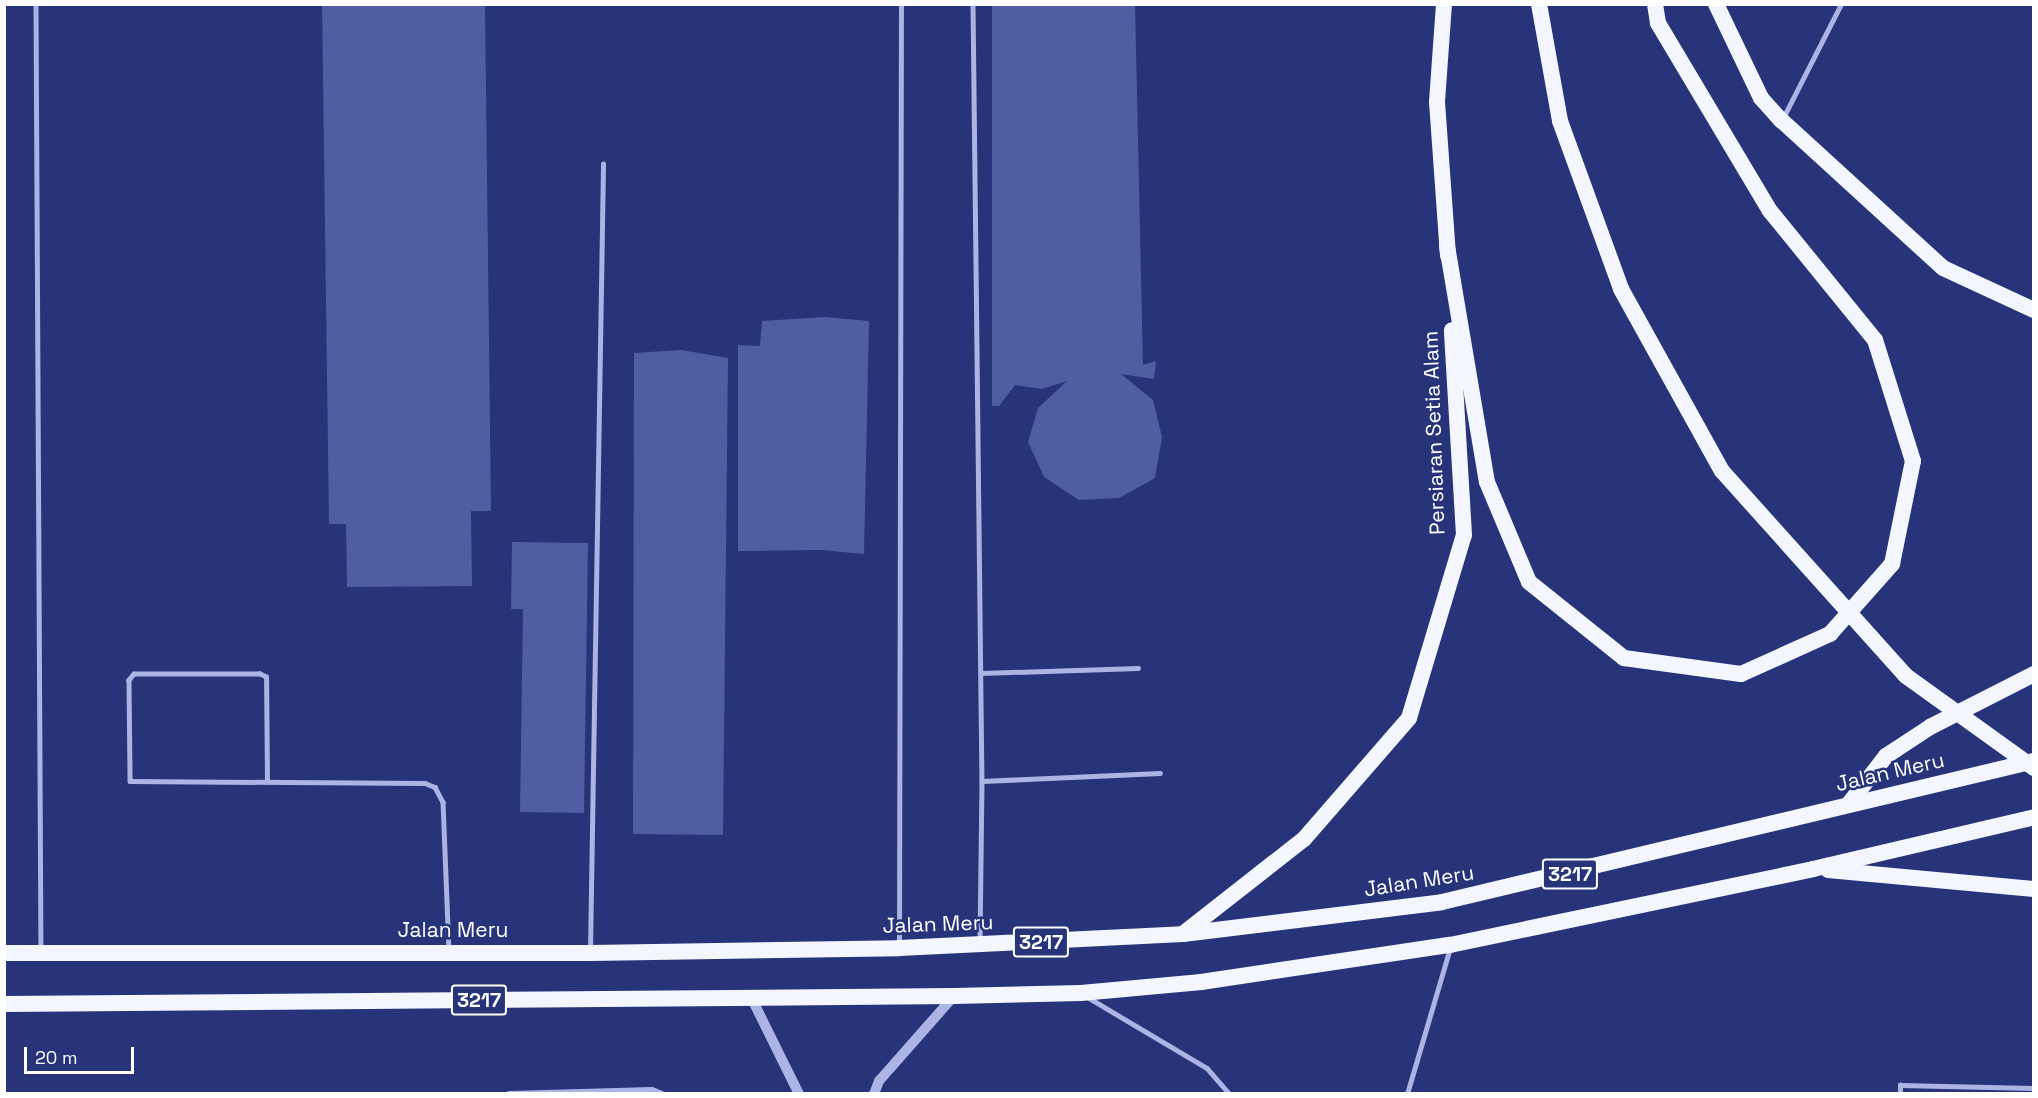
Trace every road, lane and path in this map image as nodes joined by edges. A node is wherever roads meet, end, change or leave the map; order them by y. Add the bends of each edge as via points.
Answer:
1 (36, 4) edge
2 (901, 4) edge
3 (973, 4) edge
4 (1444, 4) edge
5 (1539, 4) edge
6 (1655, 4) edge
7 (1716, 4) edge
8 (1840, 4) edge
9 (1781, 120) junction
10 (603, 164) dead end
11 (1447, 246) junction
12 (2034, 310) edge
13 (1137, 668) dead end
14 (981, 673) junction
15 (2034, 674) edge
16 (2034, 761) edge
17 (2034, 768) edge
18 (1160, 773) dead end
19 (982, 781) junction
20 (267, 782) junction
21 (1848, 805) junction
22 (2034, 817) edge
23 (1813, 869) junction
24 (2034, 889) edge
25 (1183, 934) junction
26 (980, 945) junction
27 (1450, 945) junction
28 (899, 948) junction
29 (449, 952) junction
30 (4, 953) edge
31 (41, 953) junction
32 (590, 953) junction
33 (1081, 993) junction
34 (954, 996) junction
35 (751, 997) junction
36 (4, 1004) edge
37 (2034, 1088) edge
38 (509, 1094) edge
39 (662, 1094) edge
40 (800, 1094) edge
41 (874, 1094) edge
42 (1230, 1094) edge
43 (1407, 1094) edge
44 (1900, 1094) edge

1 - 31 lane
2 - 28 lane
3 - 14 lane
4 - 11 highway, Persiaran Setia Alam via 1437,102
5 - 17 highway, bridge via 1560,121 1621,289 1722,471 1906,676
6 - 11 highway via 1658,22 1770,211 1875,340 1913,461 1892,564 1830,634 1741,674 1624,658 1529,582 1487,482
7 - 9 highway via 1761,98
8 - 9 lane
9 - 12 highway via 1943,268
10 - 32 lane
11 - 25 highway, Persiaran Setia Alam via 1464,535 1409,718 1304,839
13 - 14 lane
14 - 19 lane
15 - 21 highway via 1929,727 1886,756
16 - 21 highway, Jalan Meru / 3217
18 - 19 lane
19 - 26 lane
20 - 20 lane via 130,781 129,680 134,674 266,677
20 - 29 lane via 425,783 435,788 444,802
21 - 25 highway, Jalan Meru / 3217 via 1442,902
22 - 23 highway, 3217
23 - 24 highway
23 - 27 highway, 3217
25 - 26 highway, Jalan Meru / 3217
26 - 28 highway, Jalan Meru / 3217
27 - 33 highway, 3217 via 1201,982
27 - 43 lane
28 - 32 highway, Jalan Meru / 3217
29 - 31 highway, Jalan Meru / 3217
29 - 32 highway, Jalan Meru / 3217
30 - 31 highway, Jalan Meru / 3217
33 - 34 highway, 3217
33 - 42 lane via 1207,1068
34 - 35 highway, 3217
34 - 41 street via 879,1081
35 - 36 highway, 3217
35 - 40 street
37 - 44 lane via 1900,1085
38 - 39 street via 652,1090

